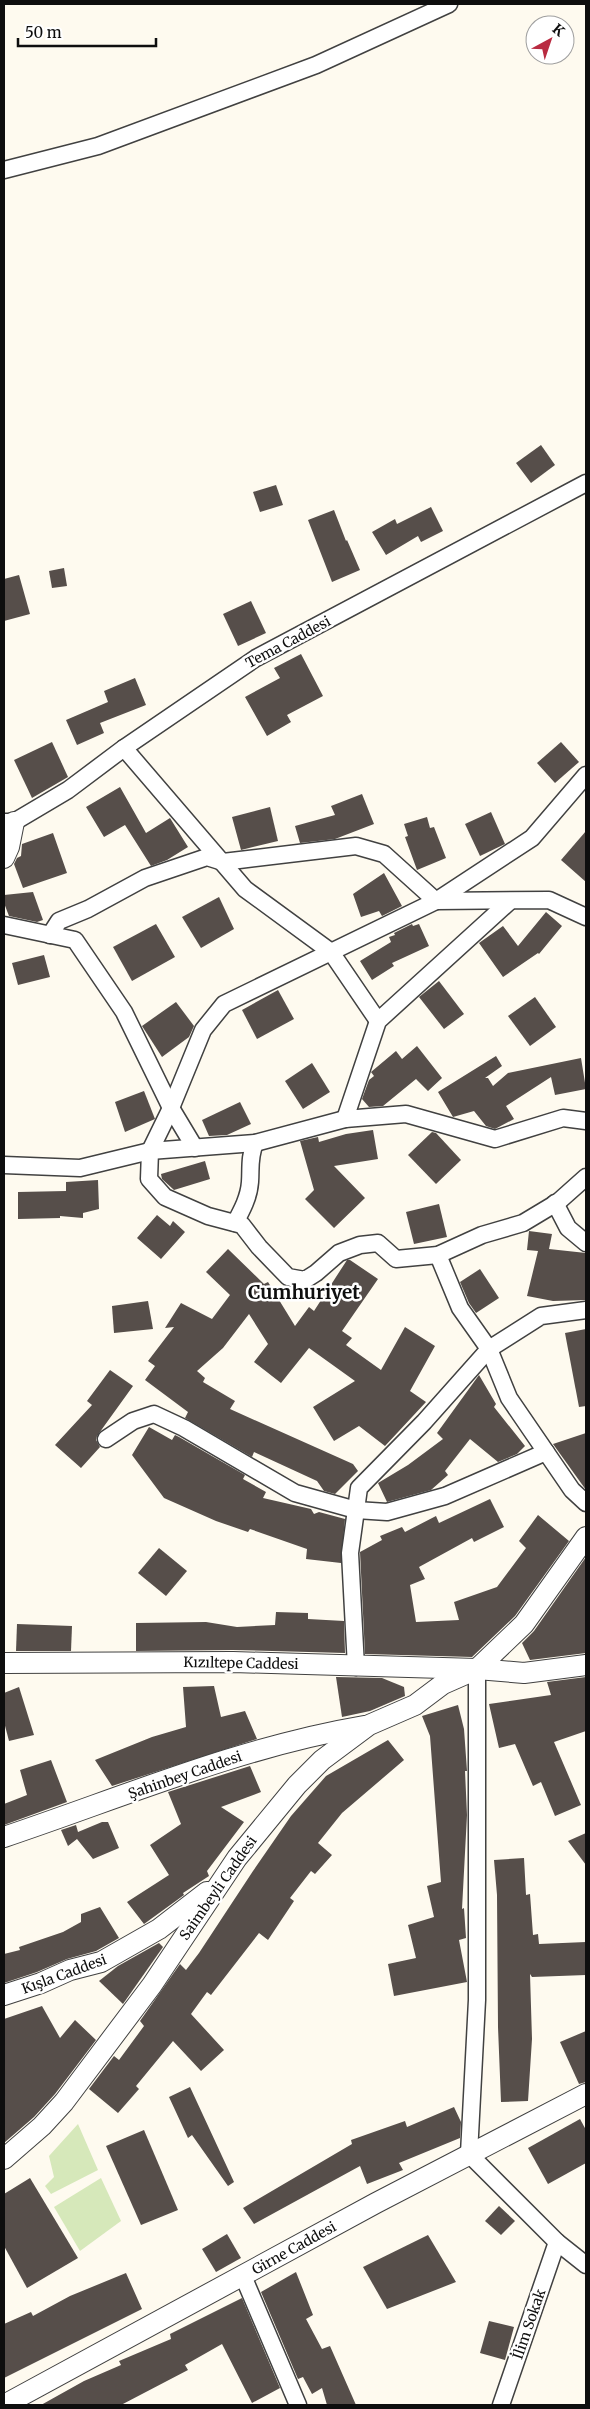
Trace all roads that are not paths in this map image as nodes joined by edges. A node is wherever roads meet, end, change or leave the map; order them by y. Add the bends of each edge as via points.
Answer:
1 (449, 4) edge
2 (4, 170) edge
3 (586, 483) edge
4 (124, 748) junction
5 (586, 775) edge
6 (9, 822) edge
7 (4, 858) edge
8 (223, 862) junction
9 (436, 901) junction
10 (510, 901) junction
11 (586, 917) edge
12 (4, 925) edge
13 (50, 935) junction
14 (330, 952) junction
15 (378, 1021) junction
16 (171, 1108) junction
17 (344, 1119) junction
18 (586, 1121) edge
19 (255, 1143) junction
20 (195, 1148) junction
21 (150, 1151) junction
22 (4, 1165) edge
23 (586, 1177) edge
24 (555, 1203) junction
25 (235, 1223) junction
26 (586, 1243) edge
27 (438, 1256) junction
28 (586, 1310) edge
29 (489, 1350) junction
30 (106, 1439) dead end
31 (546, 1452) junction
32 (586, 1503) edge
33 (356, 1510) junction
34 (586, 1538) edge
35 (4, 1663) edge
36 (586, 1665) edge
37 (356, 1667) junction
38 (477, 1669) junction
39 (369, 1726) junction
40 (4, 1837) edge
41 (221, 1881) junction
42 (4, 1995) edge
43 (586, 2094) edge
44 (469, 2154) junction
45 (4, 2159) edge
46 (557, 2242) junction
47 (586, 2265) edge
48 (243, 2276) junction
49 (4, 2404) edge
50 (298, 2405) edge
51 (501, 2405) edge

1 - 2 street via 316,65 98,146
3 - 4 street, Tema Caddesi via 256,658
4 - 6 street, Tema Caddesi via 68,790
4 - 8 street
5 - 9 street via 532,838
6 - 7 street via 9,847
8 - 9 street via 356,846 384,854
8 - 13 street via 207,858 146,878 59,921
8 - 14 street via 245,889
9 - 10 street
9 - 14 street
10 - 11 street via 549,900
10 - 15 street
12 - 13 street
13 - 16 street via 75,940 124,1012
14 - 15 street
14 - 16 street via 224,1004 203,1030
15 - 17 street
16 - 20 street
16 - 21 street
17 - 18 street via 406,1114 495,1139 563,1118
17 - 19 street
19 - 20 street
19 - 25 street via 250,1155 250,1183
20 - 21 street
21 - 22 street via 80,1168
21 - 25 street via 149,1179 165,1198
23 - 24 street
24 - 26 street via 568,1228
24 - 27 street via 523,1223 482,1235
25 - 27 street via 242,1226 288,1277 305,1280 338,1253 360,1245 378,1243 396,1258
27 - 29 street via 460,1308
28 - 29 street via 541,1316
29 - 31 street via 509,1398
29 - 33 street via 360,1488
30 - 33 street via 133,1421 154,1414 295,1492
31 - 32 street via 572,1490
31 - 33 street via 436,1499 387,1512
33 - 37 street via 350,1553
34 - 38 street via 524,1624
35 - 37 street, Kızıltepe Caddesi via 233,1662
36 - 38 street, Kızıltepe Caddesi via 524,1673
37 - 38 street, Kızıltepe Caddesi
38 - 39 street, Saimbeyli Caddesi via 443,1684 415,1705
38 - 44 street via 477,2000
39 - 40 street, Şahinbey Caddesi via 262,1748
39 - 41 street, Saimbeyli Caddesi via 322,1760 296,1785
41 - 42 street, Kışla Caddesi via 159,1928 101,1962
41 - 45 street, Saimbeyli Caddesi via 152,1985 64,2102
43 - 44 street, Girne Caddesi
44 - 46 street
44 - 48 street, Girne Caddesi
46 - 47 street
46 - 51 street, İlim Sokak
48 - 49 street, Girne Caddesi
48 - 50 street

